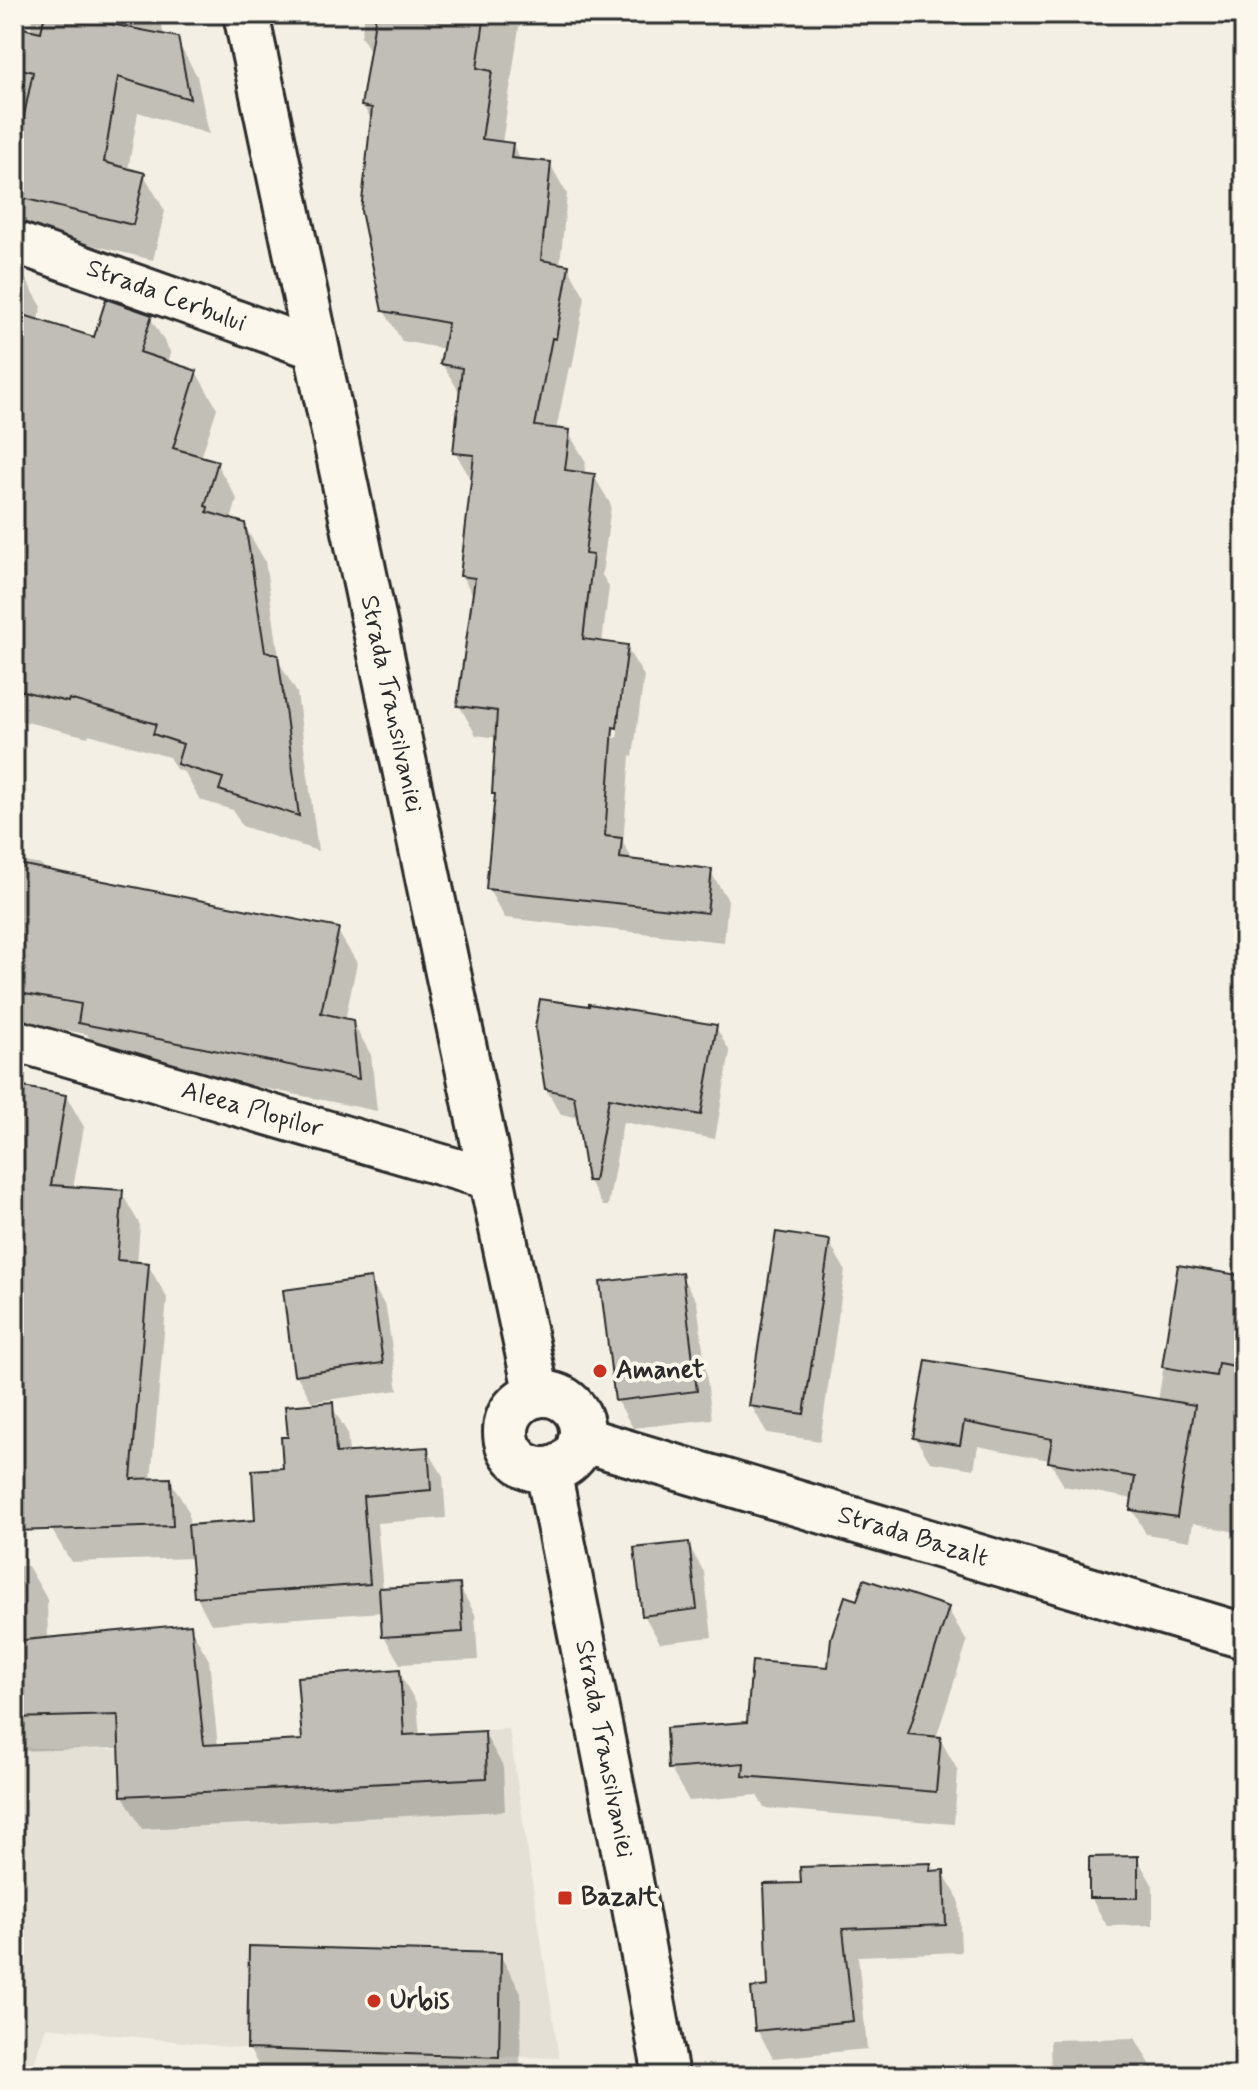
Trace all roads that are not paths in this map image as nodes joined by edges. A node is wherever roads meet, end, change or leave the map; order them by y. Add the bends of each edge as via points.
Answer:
1 (246, 14) edge
2 (14, 242) edge
3 (318, 350) junction
4 (14, 1040) edge
5 (490, 1179) junction
6 (537, 1395) junction
7 (581, 1439) junction
8 (548, 1470) junction
9 (1244, 1636) edge
10 (666, 2076) edge

1 - 3 main road, Strada Transilvaniei
2 - 3 street, Strada Cerbului
3 - 5 main road, Strada Transilvaniei
4 - 5 street, Aleea Plopilor
5 - 6 main road, Strada Transilvaniei
6 - 7 main road via 561,1398 570,1405 582,1427
6 - 8 main road via 515,1407 506,1431 514,1455 535,1469
7 - 8 main road via 569,1460
7 - 9 main road, Strada Bazalt
8 - 10 main road, Strada Transilvaniei

